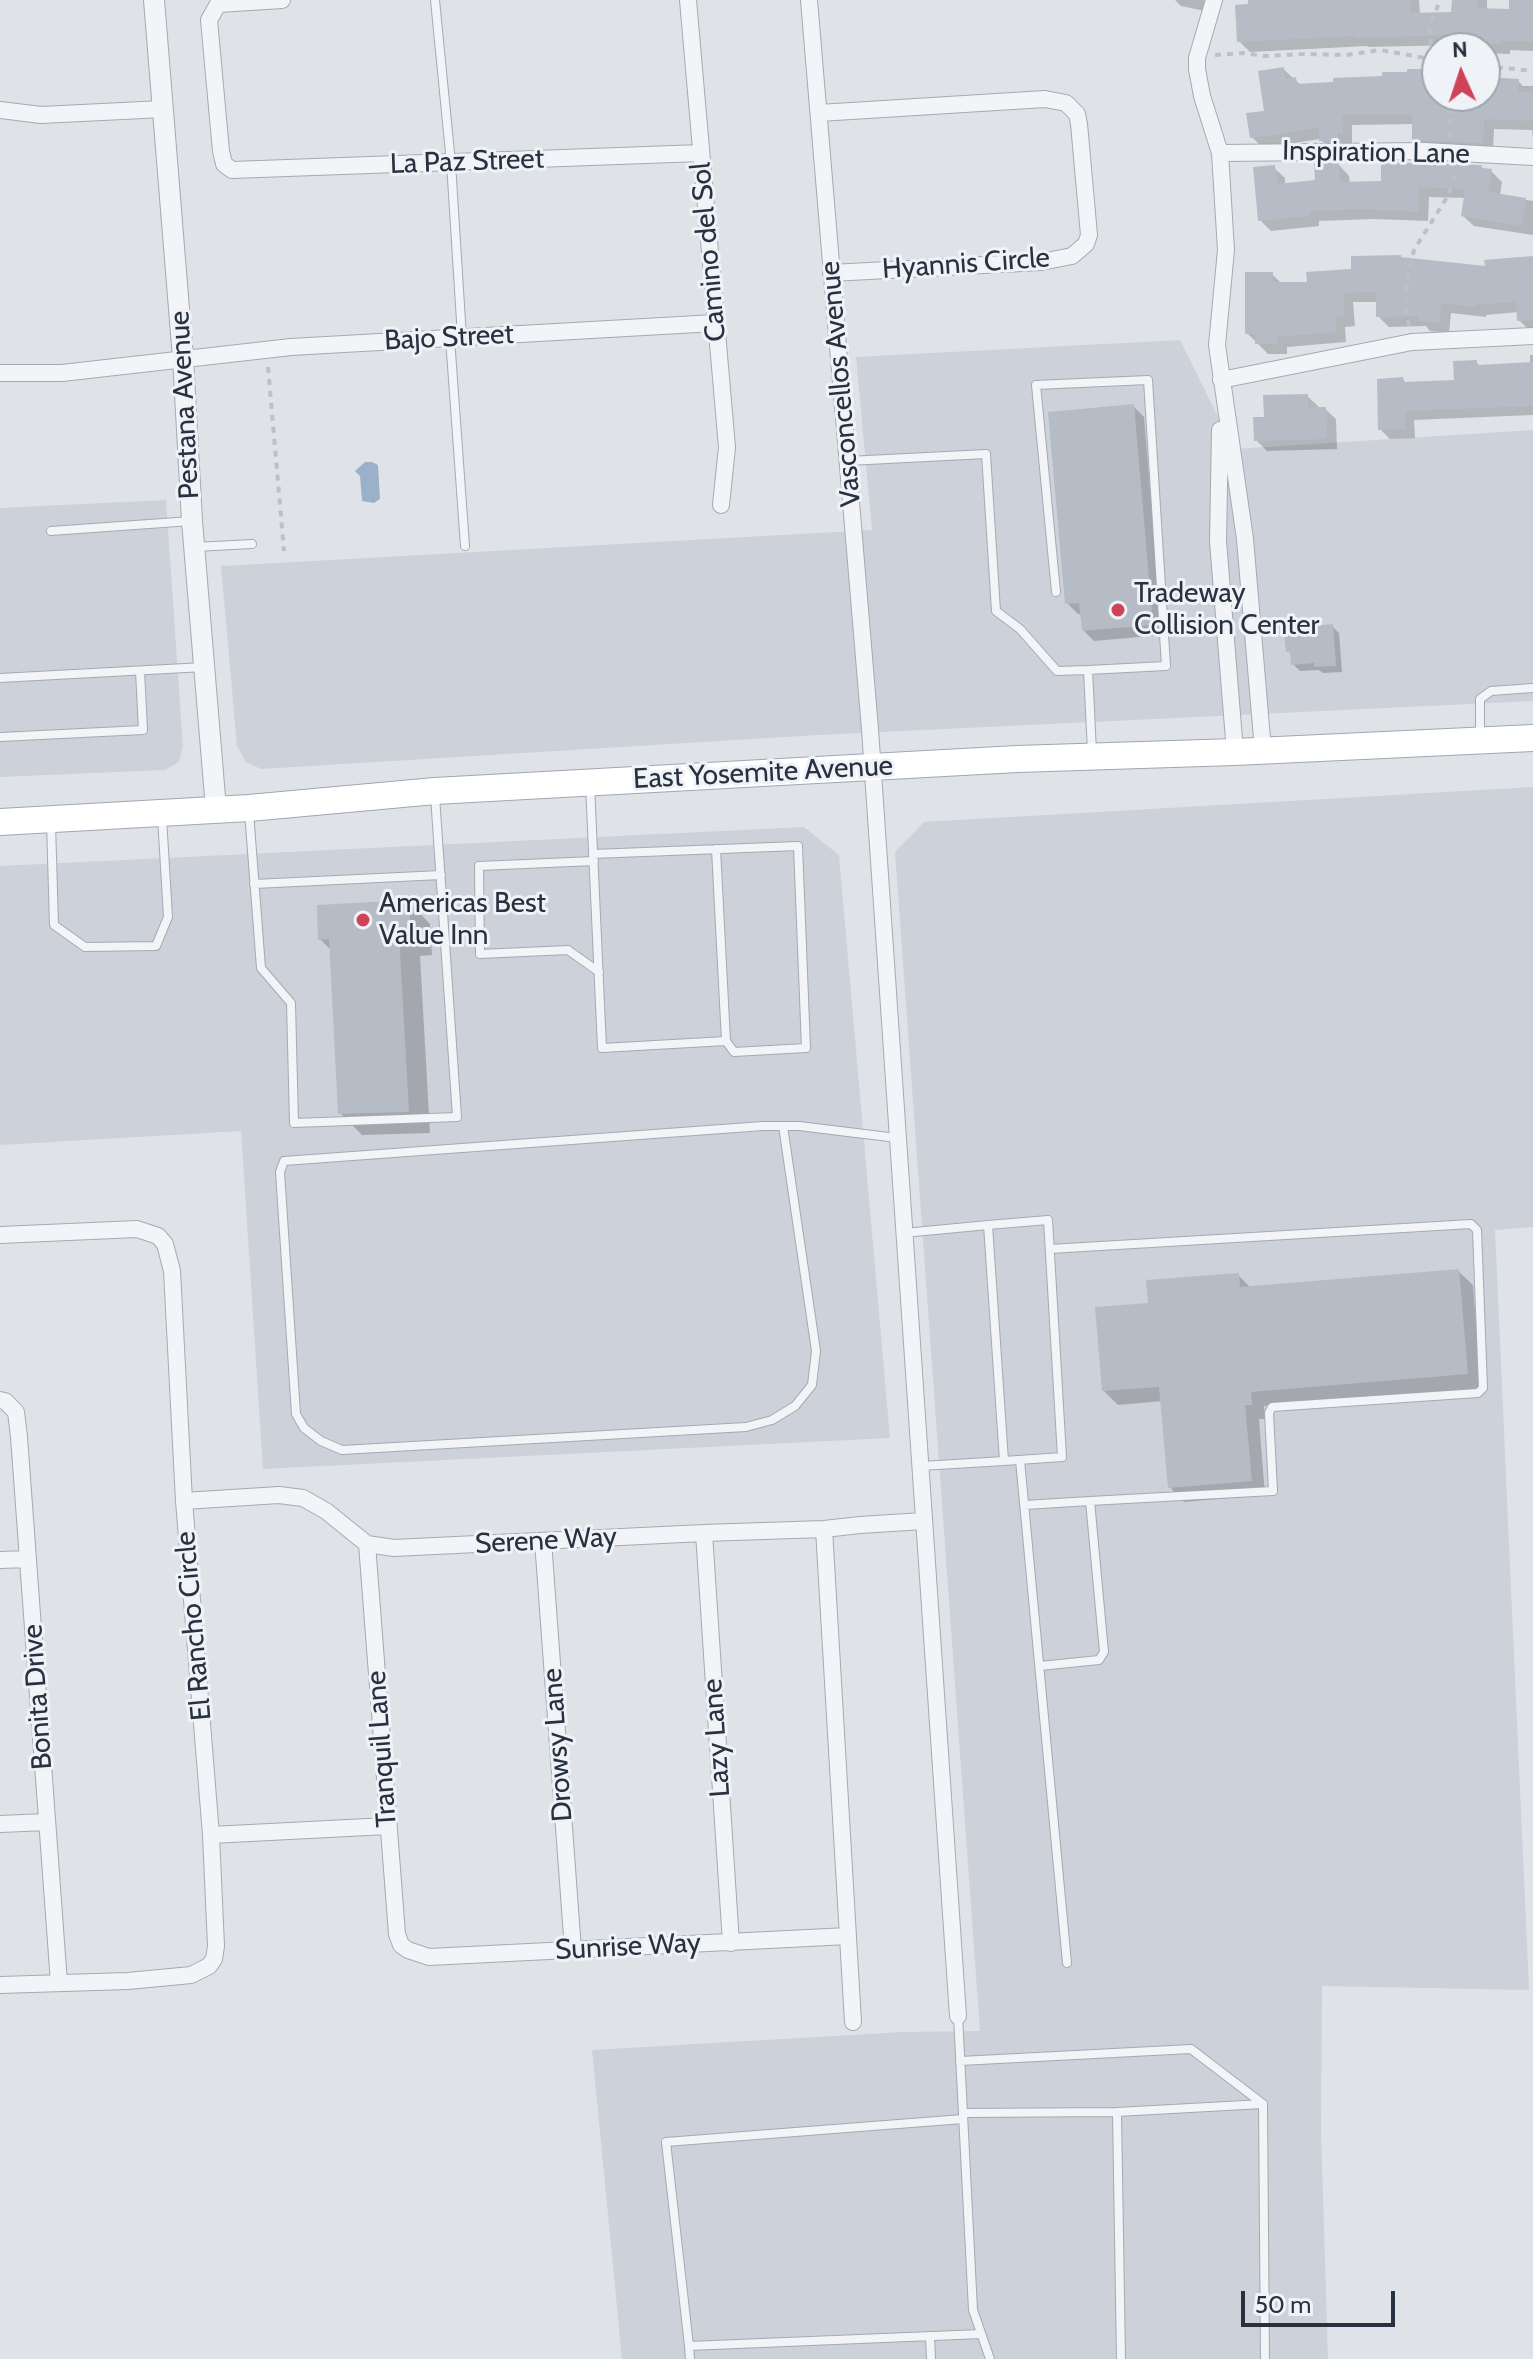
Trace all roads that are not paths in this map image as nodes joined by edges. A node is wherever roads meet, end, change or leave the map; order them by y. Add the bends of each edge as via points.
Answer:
1 (154, 0) edge
2 (282, 0) edge
3 (435, 0) edge
4 (688, 0) edge
5 (809, 0) edge
6 (1214, 0) edge
7 (163, 109) junction
8 (0, 110) edge
9 (819, 113) junction
10 (701, 153) junction
11 (1220, 153) junction
12 (1533, 157) edge
13 (451, 163) junction
14 (831, 273) junction
15 (715, 323) junction
16 (1533, 336) edge
17 (456, 337) junction
18 (183, 358) junction
19 (0, 373) edge
20 (1221, 380) junction
21 (847, 461) junction
22 (721, 505) dead end
23 (192, 521) junction
24 (51, 531) dead end
25 (252, 544) dead end
26 (465, 546) dead end
27 (195, 547) junction
28 (1056, 592) dead end
29 (205, 667) junction
30 (1088, 670) junction
31 (140, 671) junction
32 (0, 678) edge
33 (1533, 688) edge
34 (0, 737) edge
35 (1530, 738) edge
36 (1480, 740) junction
37 (1263, 750) junction
38 (1235, 752) junction
39 (1092, 757) junction
40 (873, 767) junction
41 (590, 783) junction
42 (435, 791) junction
43 (249, 808) junction
44 (216, 809) junction
45 (162, 813) junction
46 (51, 818) junction
47 (0, 822) edge
48 (716, 849) junction
49 (594, 858) junction
50 (441, 875) junction
51 (254, 884) junction
52 (599, 972) junction
53 (726, 1041) junction
54 (783, 1126) junction
55 (897, 1138) junction
56 (988, 1225) junction
57 (904, 1233) junction
58 (0, 1235) edge
59 (1050, 1249) junction
60 (0, 1400) edge
61 (1020, 1460) junction
62 (1004, 1461) junction
63 (919, 1466) junction
64 (184, 1501) junction
65 (1090, 1501) junction
66 (1025, 1505) junction
67 (923, 1521) junction
68 (824, 1529) junction
69 (704, 1533) junction
70 (543, 1541) junction
71 (367, 1544) junction
72 (28, 1559) junction
73 (0, 1560) edge
74 (1040, 1666) junction
75 (47, 1822) junction
76 (0, 1824) edge
77 (387, 1826) junction
78 (211, 1835) junction
79 (848, 1936) junction
80 (731, 1943) junction
81 (408, 1950) joint
82 (573, 1950) junction
83 (1067, 1963) dead end
84 (59, 1983) junction
85 (0, 1985) edge
86 (958, 2016) joint
87 (853, 2022) dead end
88 (960, 2061) junction
89 (1263, 2104) junction
90 (1117, 2112) junction
91 (963, 2116) junction
92 (981, 2334) junction
93 (930, 2336) junction
94 (689, 2346) junction
95 (690, 2359) edge
96 (931, 2359) edge
97 (990, 2359) edge
98 (1121, 2359) edge
99 (1265, 2359) edge

1 - 7 street, Pestana Avenue
2 - 13 street, La Paz Street via 218,4 209,20 224,164 232,170
3 - 13 lane
4 - 10 street, Camino del Sol
5 - 9 street, Vasconcellos Avenue
6 - 11 street via 1197,69
7 - 8 street via 41,115
7 - 18 street, Pestana Avenue
9 - 14 street, Vasconcellos Avenue
9 - 14 street, Hyannis Circle via 1045,99 1066,103 1079,124 1089,235 1072,256 1041,262
10 - 13 street, La Paz Street
10 - 15 street, Camino del Sol
11 - 12 street, Inspiration Lane via 1425,151
11 - 20 street via 1226,250 1217,345
13 - 17 lane
14 - 21 street, Vasconcellos Avenue
15 - 17 street, Bajo Street
15 - 22 street, Camino del Sol via 727,447
16 - 20 street via 1412,342
17 - 18 street, Bajo Street
17 - 26 lane
18 - 19 street, Bajo Street via 62,373
18 - 23 street, Pestana Avenue
20 - 37 street via 1245,539
20 - 38 street via 1218,541
21 - 30 lane via 986,454 996,611 1057,671
21 - 40 street, Vasconcellos Avenue
23 - 24 lane
23 - 27 street, Pestana Avenue
25 - 27 lane
27 - 29 street, Pestana Avenue
28 - 30 lane via 1036,385 1148,380 1166,666
29 - 31 lane
29 - 44 street, Pestana Avenue
30 - 39 lane
31 - 32 lane
31 - 34 lane via 143,730
33 - 36 lane via 1491,691 1480,699
35 - 36 main road, East Yosemite Avenue
36 - 37 main road, East Yosemite Avenue
37 - 38 main road, East Yosemite Avenue
38 - 39 main road, East Yosemite Avenue
39 - 40 main road, East Yosemite Avenue
40 - 41 main road, East Yosemite Avenue
40 - 55 street, Vasconcellos Avenue
41 - 42 main road, East Yosemite Avenue
41 - 49 lane
42 - 43 main road, East Yosemite Avenue
42 - 50 lane
43 - 44 main road, East Yosemite Avenue
43 - 51 lane
44 - 45 main road, East Yosemite Avenue
45 - 46 main road, East Yosemite Avenue
45 - 46 lane via 168,917 156,946 85,947 54,925
46 - 47 main road, East Yosemite Avenue
48 - 49 lane
48 - 53 lane
48 - 53 lane via 798,846 806,1048 734,1052
49 - 52 lane
49 - 52 lane via 479,866 480,954 568,950
50 - 51 lane
50 - 51 lane via 457,1117 294,1123 291,1003 261,968
52 - 53 lane via 602,1048
54 - 54 lane via 284,1161 280,1172 296,1414 304,1428 342,1450 746,1427 795,1406 812,1385 816,1351
54 - 55 lane
55 - 57 street, Vasconcellos Avenue
56 - 57 lane
56 - 59 lane via 1048,1220
56 - 62 lane
57 - 63 street, Vasconcellos Avenue
58 - 64 street, El Rancho Circle via 137,1229 165,1244 172,1271
59 - 61 lane via 1062,1457
59 - 65 lane via 1471,1224 1477,1230 1483,1388 1478,1393 1272,1407 1273,1491
60 - 72 street, Bonita Drive via 16,1412
61 - 62 lane
61 - 66 lane
62 - 63 lane
63 - 67 street, Vasconcellos Avenue
64 - 71 street via 303,1498
64 - 78 street, El Rancho Circle
65 - 66 lane
65 - 74 lane via 1104,1652 1099,1660
66 - 74 lane
67 - 68 street, Serene Way
67 - 86 street, Vasconcellos Avenue
68 - 69 street, Serene Way
68 - 79 street
69 - 70 street, Serene Way
69 - 80 street, Lazy Lane
70 - 71 street, Serene Way via 394,1548
70 - 82 street, Drowsy Lane
71 - 77 street, Tranquil Lane
72 - 73 street
72 - 75 street, Bonita Drive
74 - 83 lane
75 - 76 street
75 - 84 street, Bonita Drive
77 - 78 street
77 - 81 street, Tranquil Lane via 397,1934
78 - 84 street, El Rancho Circle via 216,1946 209,1966 191,1975
79 - 80 street, Sunrise Way
79 - 87 street
80 - 82 street, Sunrise Way
81 - 82 street, Sunrise Way via 429,1957
84 - 85 street, El Rancho Circle
86 - 88 lane
88 - 89 lane via 1191,2049
88 - 91 lane
89 - 90 lane
89 - 99 lane
90 - 91 lane
90 - 98 lane
91 - 92 lane via 973,2310
91 - 94 lane via 666,2142
92 - 93 lane
92 - 97 lane
93 - 94 lane
93 - 96 lane
94 - 95 lane

